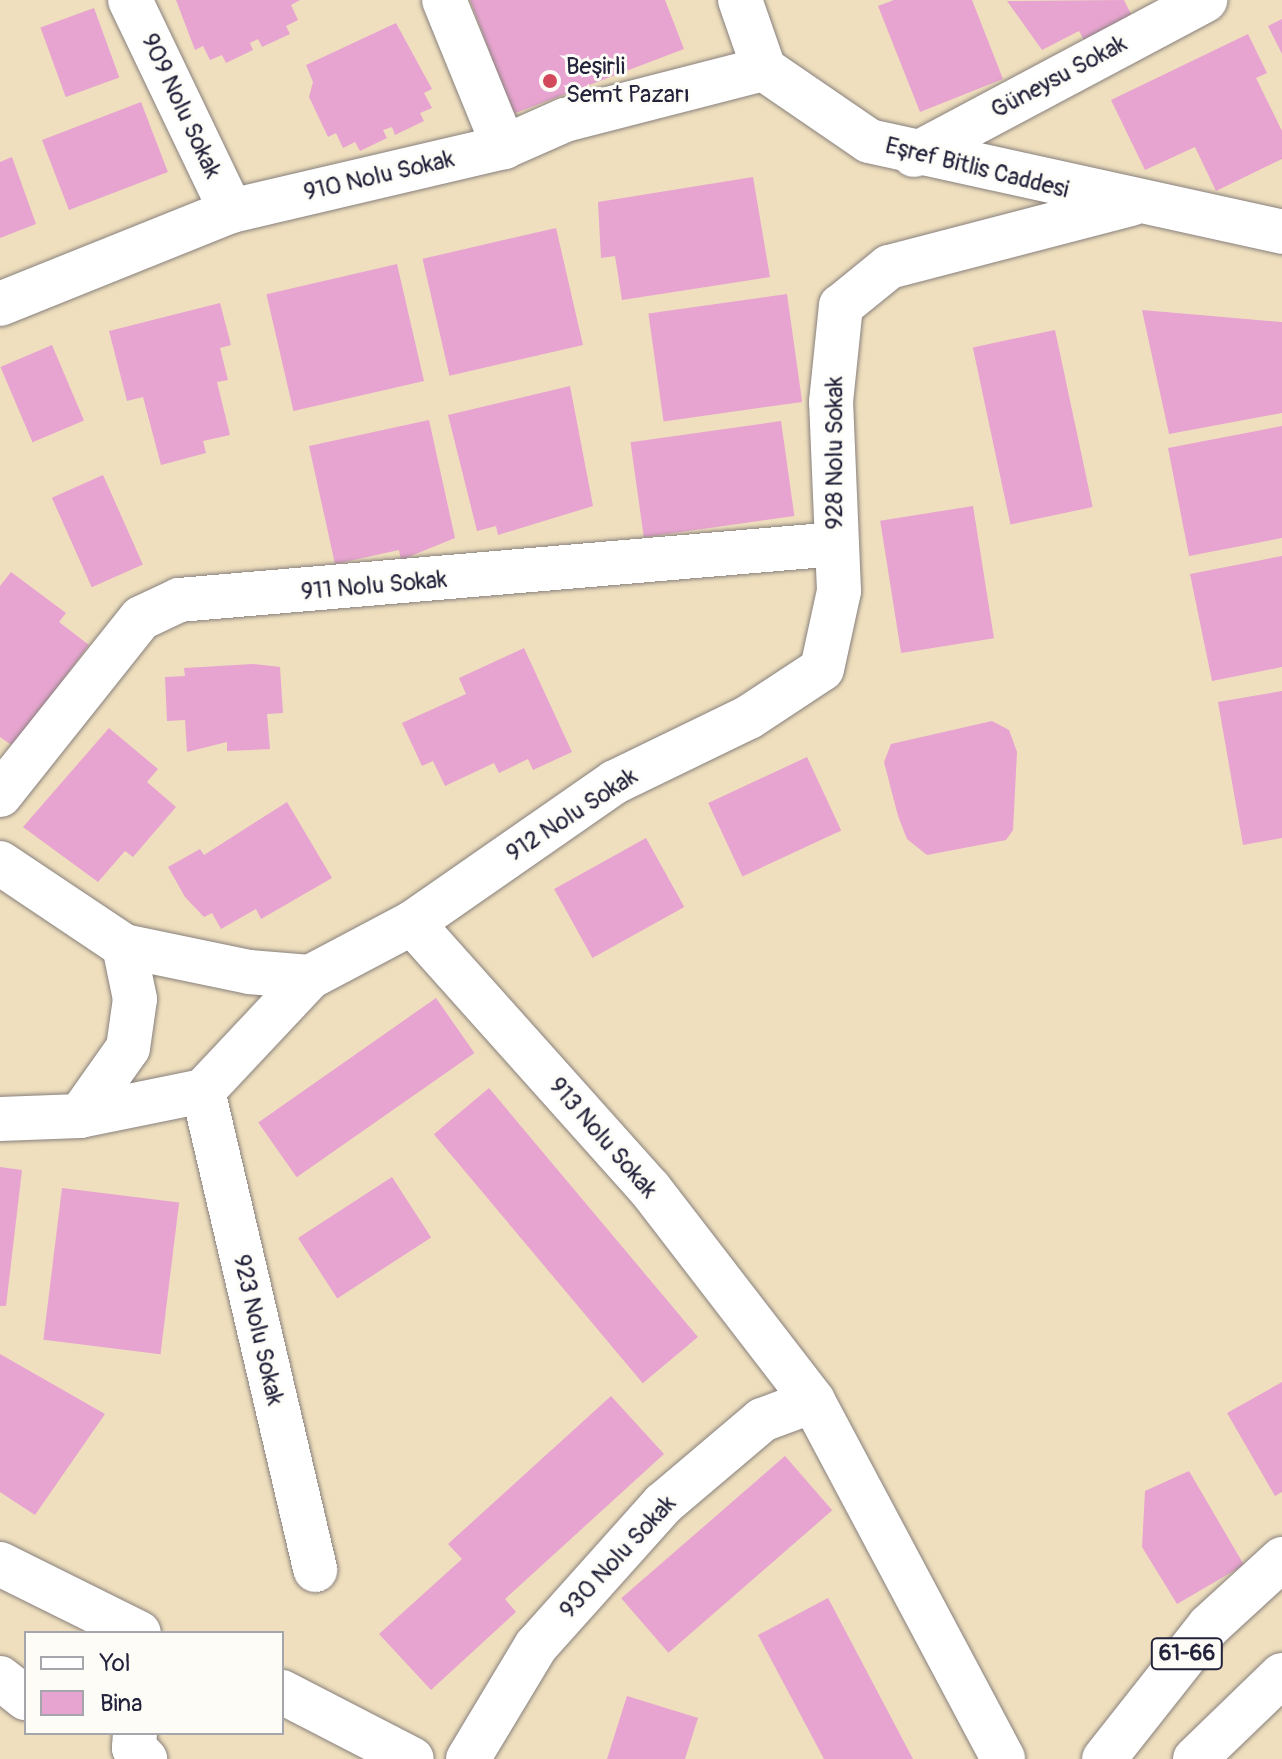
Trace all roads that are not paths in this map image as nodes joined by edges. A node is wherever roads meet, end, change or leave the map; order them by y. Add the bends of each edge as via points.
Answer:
1 (130, 0) edge
2 (444, 0) edge
3 (740, 0) edge
4 (1205, 0) edge
5 (764, 69) junction
6 (504, 147) junction
7 (914, 155) junction
8 (1131, 204) junction
9 (231, 211) junction
10 (1282, 232) edge
11 (0, 304) edge
12 (836, 544) junction
13 (822, 669) joint
14 (0, 795) edge
15 (0, 863) edge
16 (412, 923) junction
17 (124, 946) junction
18 (310, 977) junction
19 (203, 1091) junction
20 (80, 1116) junction
21 (0, 1119) edge
22 (813, 1401) junction
23 (1282, 1559) edge
24 (0, 1564) edge
25 (315, 1570) dead end
26 (135, 1631) edge
27 (1282, 1675) edge
28 (0, 1678) edge
29 (284, 1693) edge
30 (24, 1696) edge
31 (135, 1735) edge
32 (145, 1759) edge
33 (412, 1759) edge
34 (468, 1759) edge
35 (1003, 1759) edge
36 (1104, 1759) edge
37 (1195, 1759) edge

1 - 9 street, 909 Nolu Sokak
2 - 6 street
3 - 5 street
4 - 7 street, Güneysu Sokak
5 - 6 street, 910 Nolu Sokak via 565,120
5 - 7 street, Eşref Bitlis Caddesi via 869,141
6 - 9 street, 910 Nolu Sokak
7 - 8 street, Eşref Bitlis Caddesi
8 - 10 street, Eşref Bitlis Caddesi
8 - 12 street, 928 Nolu Sokak via 889,267 841,306 831,402
9 - 11 street, 910 Nolu Sokak
12 - 13 street, 928 Nolu Sokak via 836,618
12 - 14 street, 911 Nolu Sokak via 179,600 141,618
13 - 16 street, 912 Nolu Sokak via 749,717 615,782
15 - 17 street
16 - 18 street
16 - 22 street, 913 Nolu Sokak via 650,1189
17 - 18 street
17 - 20 street via 135,999 128,1048
18 - 19 street
19 - 20 street
19 - 25 street, 923 Nolu Sokak
20 - 21 street
22 - 34 street, 930 Nolu Sokak via 762,1420 663,1504 536,1646
22 - 35 street, 913 Nolu Sokak
23 - 36 street, 61-66 via 1209,1626
24 - 26 street
27 - 37 street
28 - 30 street
29 - 33 street via 330,1711
31 - 32 street via 134,1748

